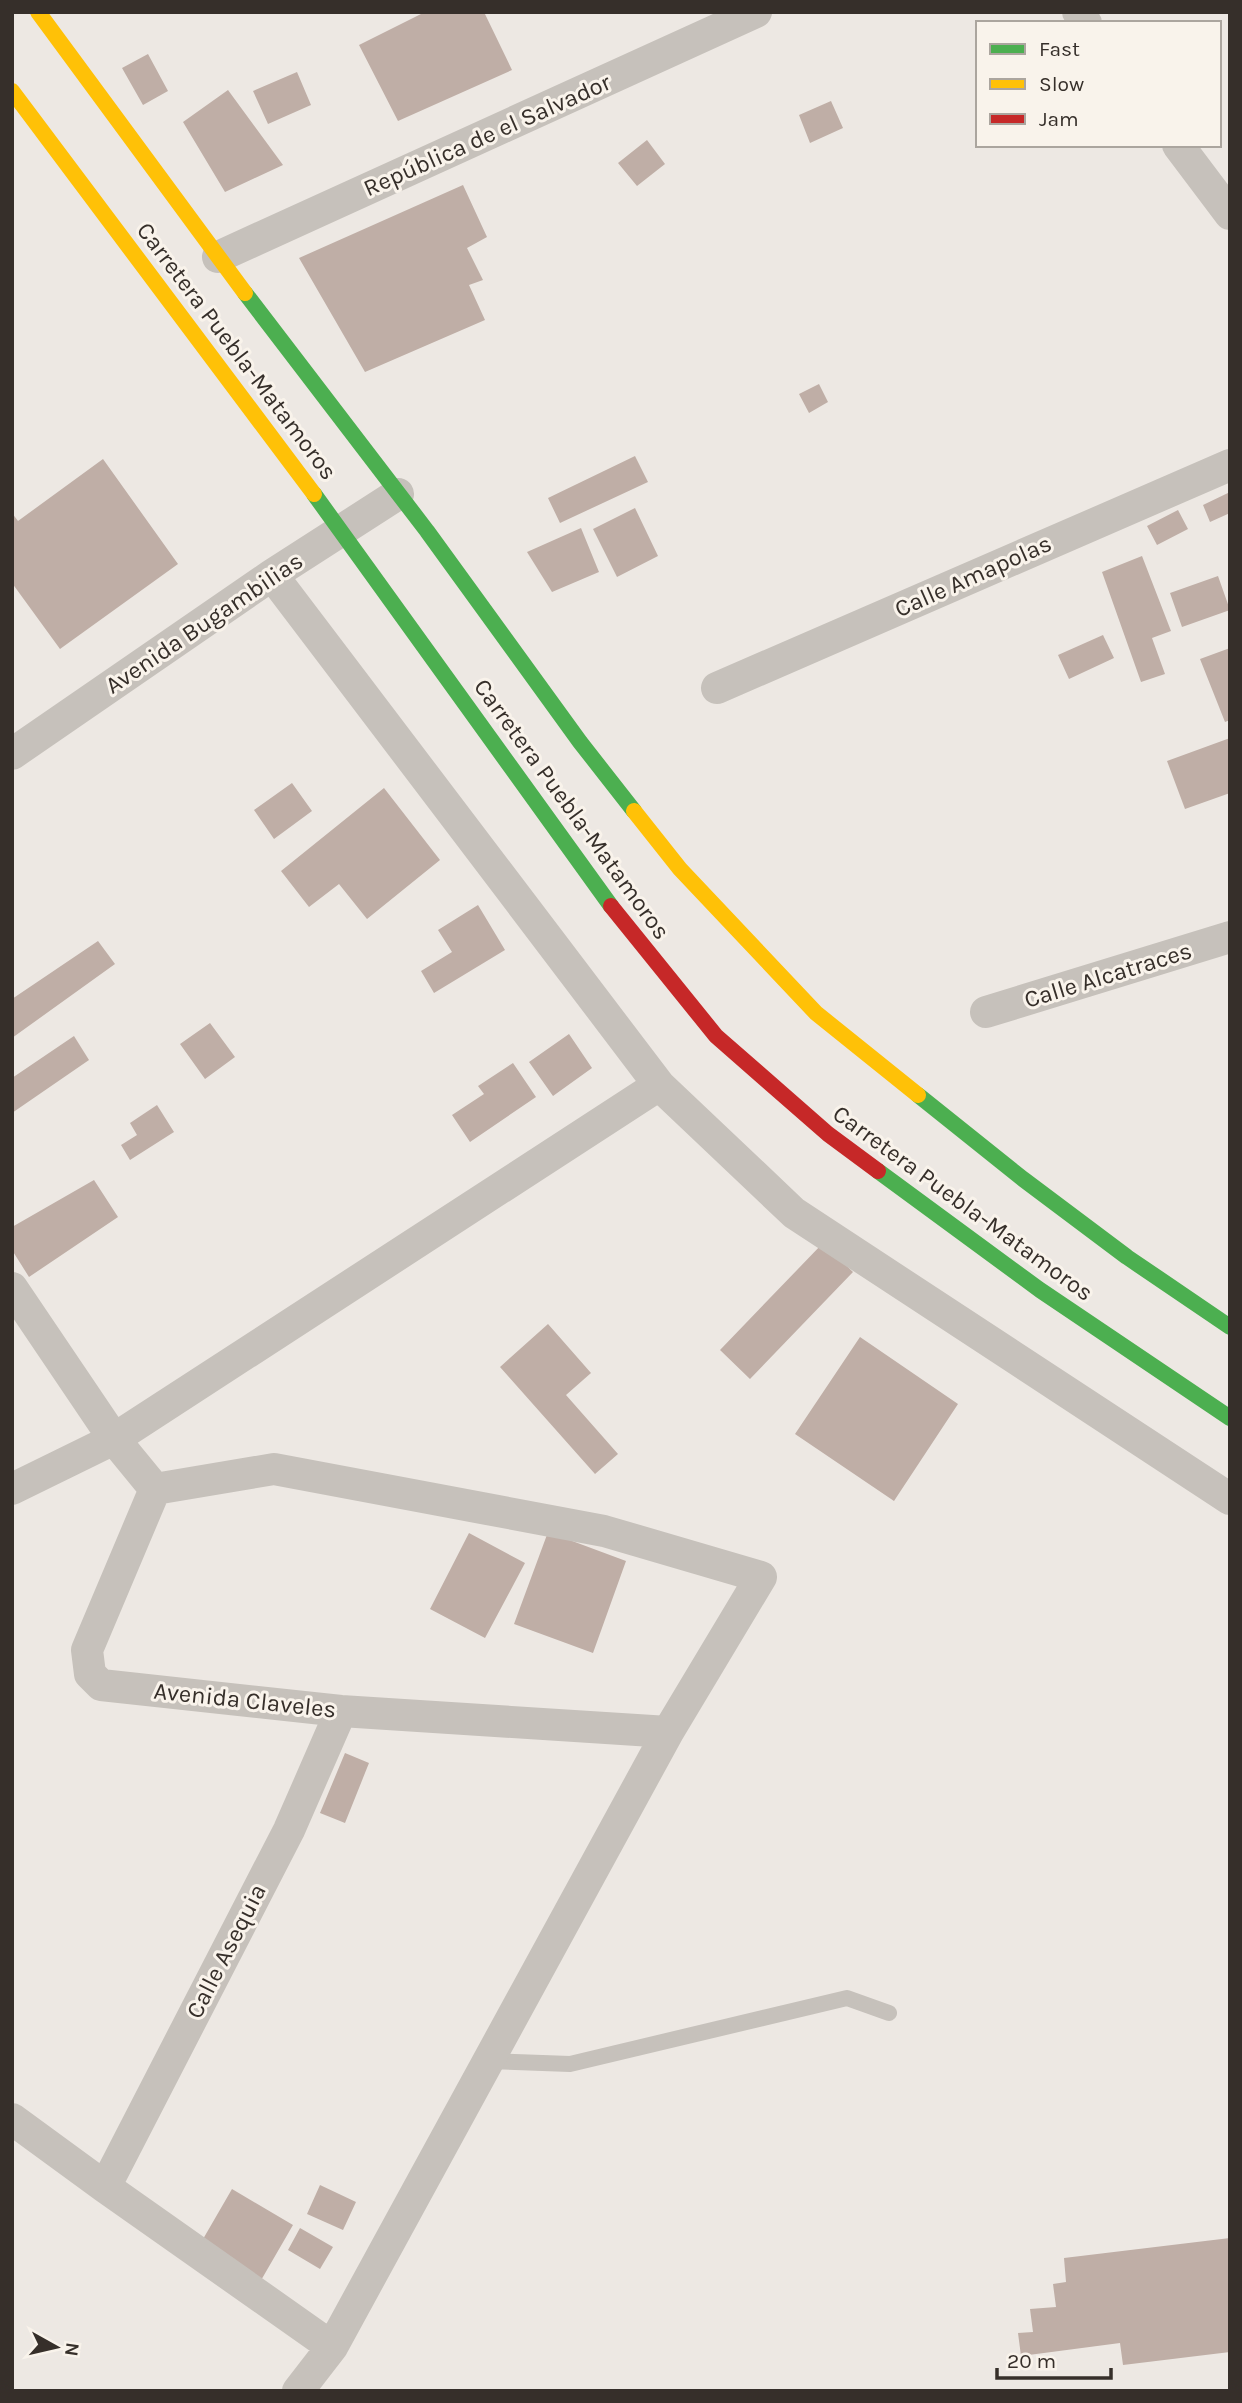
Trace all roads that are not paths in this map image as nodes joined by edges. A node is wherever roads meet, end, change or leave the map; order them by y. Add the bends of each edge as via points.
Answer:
1 (38, 12) edge
2 (756, 12) edge
3 (12, 91) edge
4 (1180, 147) edge
5 (1230, 214) edge
6 (218, 257) junction
7 (1230, 465) edge
8 (398, 494) junction
9 (342, 531) junction
10 (272, 575) junction
11 (717, 688) dead end
12 (12, 754) edge
13 (1230, 937) edge
14 (986, 1012) dead end
15 (659, 1085) junction
16 (12, 1288) edge
17 (1230, 1327) edge
18 (1230, 1418) edge
19 (114, 1439) junction
20 (12, 1489) edge
21 (155, 1489) junction
22 (1230, 1499) edge
23 (341, 1711) junction
24 (668, 1732) junction
25 (889, 2013) dead end
26 (489, 2061) junction
27 (12, 2119) edge
28 (104, 2187) junction
29 (332, 2347) junction
30 (298, 2391) edge

1 - 6 main road, Carretera Puebla-Matamoros
2 - 6 street, República de el Salvador
3 - 9 main road, Carretera Puebla-Matamoros
4 - 5 street
6 - 8 main road, Carretera Puebla-Matamoros
7 - 11 street, Calle Amapolas
8 - 9 street, Avenida Bugambilias
8 - 17 main road, Carretera Puebla-Matamoros via 580,742 680,869 816,1013 1023,1179
9 - 10 street, Avenida Bugambilias
9 - 18 main road, Carretera Puebla-Matamoros via 621,920 716,1036 828,1134 1040,1290
10 - 12 street, Avenida Bugambilias
10 - 15 street
13 - 14 street, Calle Alcatraces
15 - 19 street
15 - 22 street via 794,1213
16 - 19 street
19 - 20 street
19 - 21 street
21 - 23 street, Avenida Claveles via 87,1650 90,1674 102,1685
21 - 24 street via 274,1469 604,1531 761,1577
23 - 24 street, Avenida Claveles
23 - 28 street, Calle Asequia via 289,1830
24 - 26 street
25 - 26 lane via 847,1998 570,2064
26 - 29 street
27 - 28 street
28 - 29 street
29 - 30 street

